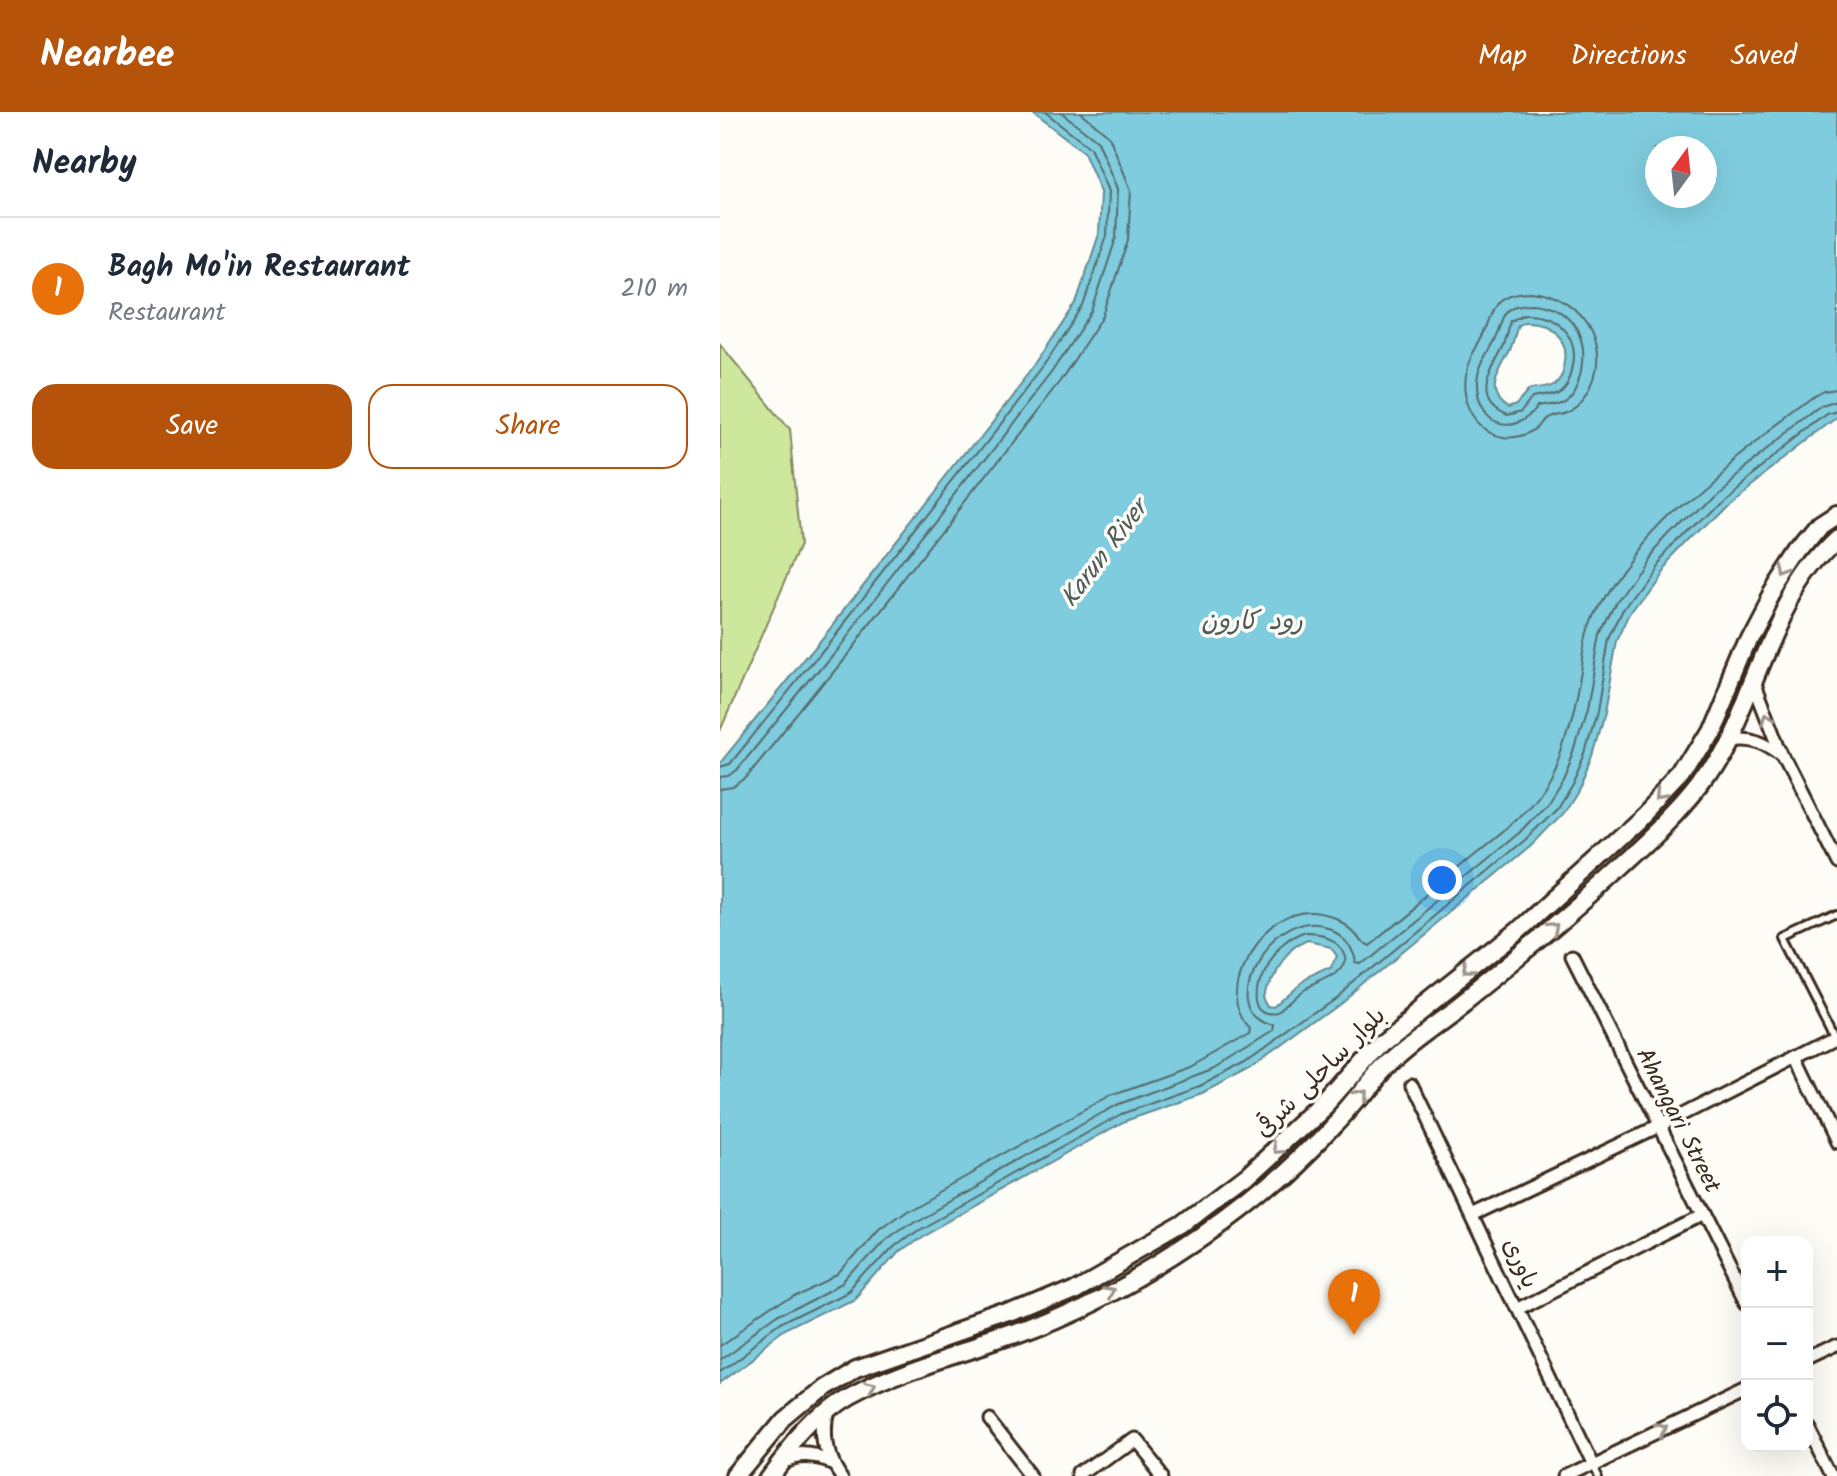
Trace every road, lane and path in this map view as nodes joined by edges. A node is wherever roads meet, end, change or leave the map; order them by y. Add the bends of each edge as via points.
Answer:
1 (1837, 515) edge
2 (1837, 539) edge
3 (1753, 677) junction
4 (1728, 739) junction
5 (1783, 756) junction
6 (1837, 863) edge
7 (1837, 915) edge
8 (1572, 955) dead end
9 (1836, 1037) edge
10 (1370, 1052) junction
11 (1796, 1057) junction
12 (1383, 1064) junction
13 (1409, 1083) dead end
14 (1658, 1127) junction
15 (1837, 1142) edge
16 (1473, 1215) junction
17 (1702, 1215) junction
18 (1741, 1292) edge
19 (1517, 1308) junction
20 (1837, 1347) edge
21 (1813, 1358) edge
22 (1741, 1392) edge
23 (828, 1413) junction
24 (987, 1417) dead end
25 (1813, 1436) edge
26 (831, 1463) junction
27 (1591, 1463) junction
28 (775, 1470) edge
29 (738, 1476) edge
30 (840, 1476) edge
31 (1033, 1476) edge
32 (1083, 1476) edge
33 (1161, 1476) edge
34 (1564, 1476) edge
35 (1598, 1476) edge
36 (1833, 1476) edge

1 -> 10 main road, بلوار ساحلی شرقی via 1820,526 1771,595 1710,730 1682,776 1518,931
2 - 3 main road, بلوار ساحلی شرقی via 1788,605
3 - 4 main road, بلوار ساحلی شرقی
5 -> 3 street
4 - 5 street via 1754,738
12 -> 4 main road, بلوار ساحلی شرقی via 1530,948 1661,830 1698,788
5 - 6 street
7 - 9 lane via 1785,939
8 - 14 street, Ahangari Street
9 - 11 street
10 - 12 main road
10 -> 29 main road, بلوار ساحلی شرقی via 1293,1135 1183,1225 1075,1287 855,1368 785,1419
11 - 14 street
11 - 15 street
23 -> 12 main road, بلوار ساحلی شرقی via 847,1398 889,1380 1082,1305 1200,1238 1309,1149
13 - 16 street, یاوری
14 - 16 street
14 - 17 street, Ahangari Street
16 - 19 street, یاوری
17 - 18 street, Ahangari Street
17 - 19 street
19 - 27 street, یاوری
20 - 21 street
27 -> 22 street
23 - 26 street via 824,1438
23 - 28 main road, بلوار ساحلی شرقی
24 - 31 street
25 - 36 street
26 - 28 street via 805,1456 791,1458
26 - 30 street
27 - 34 street
27 - 35 lane
32 - 33 street via 1132,1440

